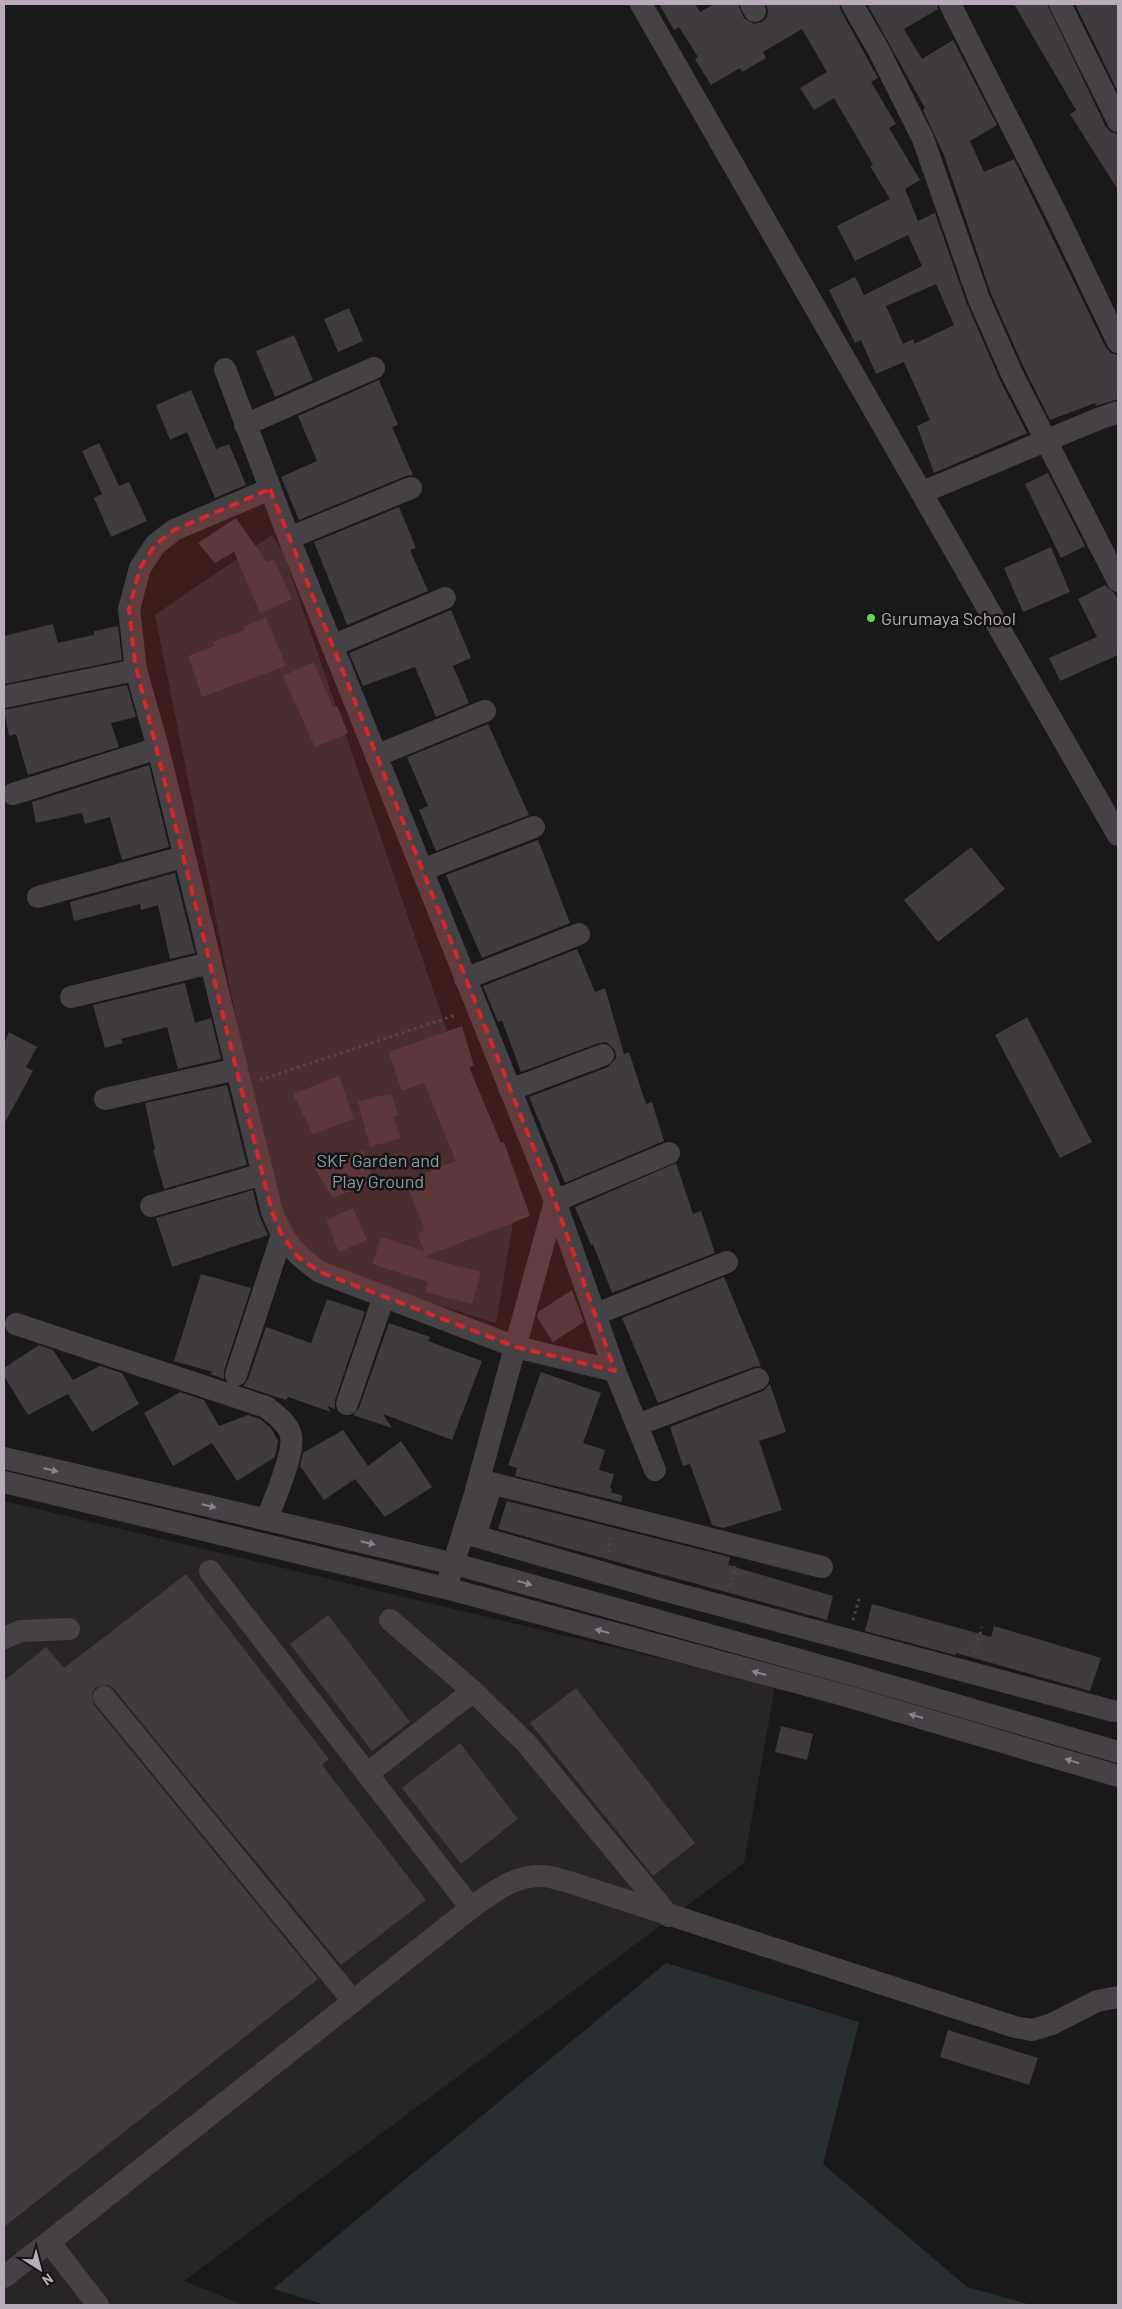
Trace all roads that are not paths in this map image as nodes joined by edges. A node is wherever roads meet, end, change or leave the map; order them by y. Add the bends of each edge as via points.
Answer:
1 (641, 4) edge
2 (852, 4) edge
3 (950, 4) edge
4 (1060, 4) edge
5 (1118, 121) edge
6 (1118, 342) edge
7 (374, 368) dead end
8 (225, 369) dead end
9 (1118, 412) edge
10 (245, 425) junction
11 (1045, 440) junction
12 (410, 488) dead end
13 (270, 489) junction
14 (923, 492) junction
15 (289, 538) junction
16 (1118, 581) edge
17 (445, 598) dead end
18 (332, 646) junction
19 (136, 670) junction
20 (4, 697) edge
21 (485, 711) dead end
22 (158, 748) junction
23 (376, 756) junction
24 (13, 794) dead end
25 (534, 827) dead end
26 (1118, 835) edge
27 (183, 856) junction
28 (422, 870) junction
29 (38, 897) dead end
30 (579, 934) dead end
31 (210, 963) junction
32 (465, 979) junction
33 (70, 997) dead end
34 (603, 1055) dead end
35 (239, 1078) junction
36 (510, 1090) junction
37 (105, 1098) dead end
38 (669, 1153) dead end
39 (263, 1174) junction
40 (555, 1201) junction
41 (151, 1206) dead end
42 (282, 1235) junction
43 (727, 1262) dead end
44 (384, 1296) junction
45 (596, 1314) junction
46 (16, 1324) dead end
47 (516, 1347) junction
48 (615, 1371) junction
49 (236, 1375) dead end
50 (758, 1379) dead end
51 (347, 1404) dead end
52 (636, 1425) junction
53 (4, 1458) edge
54 (654, 1470) dead end
55 (4, 1482) edge
56 (483, 1489) junction
57 (267, 1520) junction
58 (455, 1564) junction
59 (822, 1567) dead end
60 (210, 1571) dead end
61 (446, 1588) junction
62 (390, 1620) dead end
63 (69, 1630) dead end
64 (4, 1638) edge
65 (473, 1692) junction
66 (104, 1696) dead end
67 (1112, 1711) dead end
68 (1118, 1752) edge
69 (367, 1774) junction
70 (1118, 1776) edge
71 (471, 1908) junction
72 (669, 1916) junction
73 (1118, 1997) edge
74 (353, 2001) junction
75 (49, 2242) junction
76 (4, 2278) edge
77 (98, 2305) edge

1 - 14 street
2 - 11 street via 923,139 979,299
3 - 6 street
4 - 5 street
7 - 10 street
8 - 10 street
9 - 11 street
10 - 13 street
11 - 14 street
11 - 16 street
12 - 15 street
13 - 15 street
13 - 19 street via 174,530 155,545 140,568 129,608
14 - 26 street
15 - 18 street
17 - 18 street
18 - 23 street
19 - 20 street
19 - 22 street
21 - 23 street
22 - 24 street
22 - 27 street
23 - 28 street
25 - 28 street
27 - 29 street
27 - 31 street
28 - 32 street
30 - 32 street
31 - 33 street
31 - 35 street
32 - 36 street
34 - 36 street
35 - 37 street
35 - 39 street
36 - 40 street
38 - 40 street
39 - 41 street
39 - 42 street via 272,1212
40 - 45 street
40 - 47 street
42 - 44 street via 298,1257 320,1272
42 - 49 street
43 - 45 street
44 - 47 street
44 - 51 street
45 - 48 street
46 - 57 street via 266,1407 282,1420 291,1436 291,1452
47 - 48 street
47 - 56 street
48 - 52 street
50 - 52 street
52 - 54 street
53 -> 57 street
55 - 61 street
56 - 58 street
56 - 59 street via 616,1515
56 - 67 street via 475,1536
57 -> 58 street
58 - 61 street
58 -> 68 street
60 - 69 street
70 -> 61 street via 844,1695
62 - 65 street
63 - 64 street via 21,1631
65 - 69 street
65 - 72 street via 532,1750
66 - 74 street
69 - 71 street
71 - 72 street via 520,1878 542,1876
71 - 74 street
72 - 73 street via 1015,2027 1032,2030 1052,2024 1097,2001
74 - 75 street
75 - 76 street
75 - 77 street

